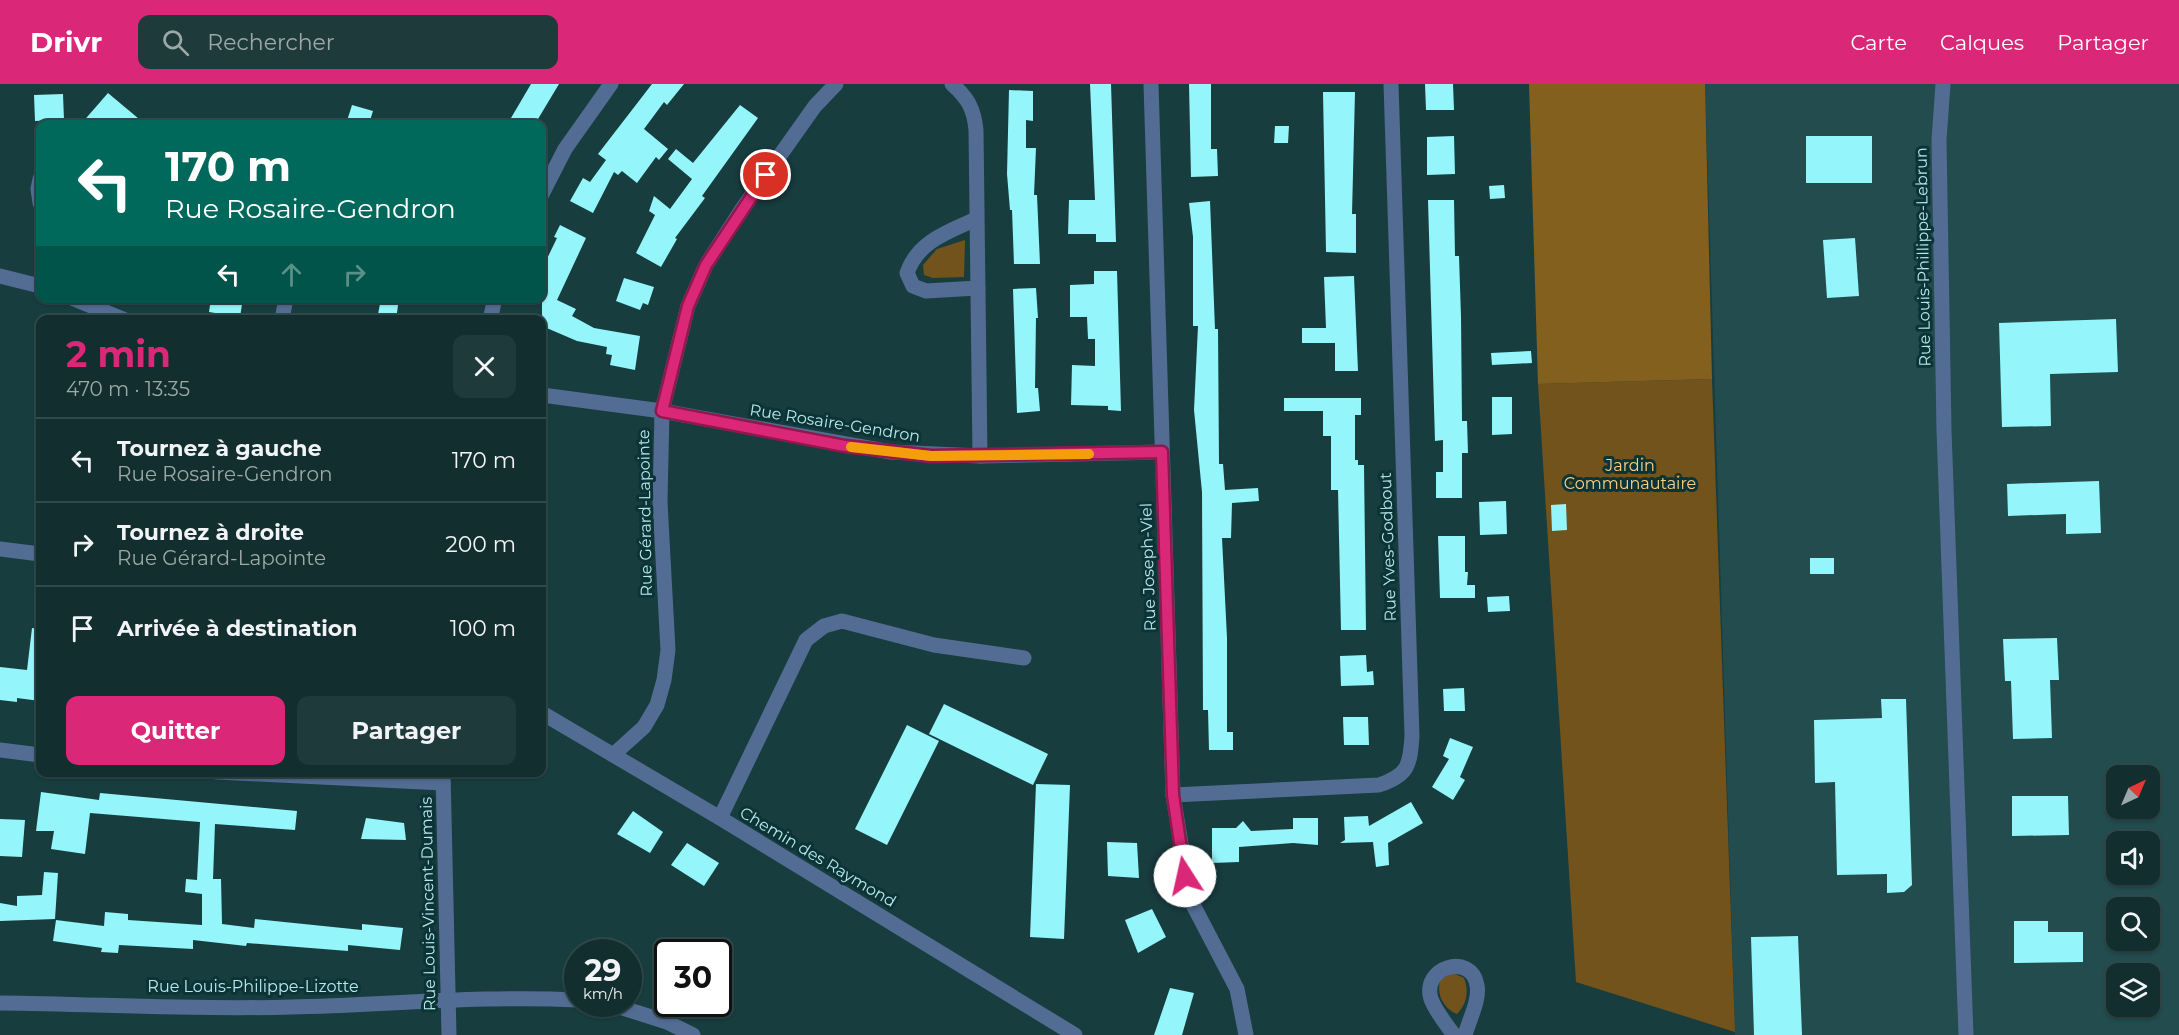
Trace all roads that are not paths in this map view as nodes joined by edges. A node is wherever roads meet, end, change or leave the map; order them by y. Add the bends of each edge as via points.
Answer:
1 (611, 84) edge
2 (836, 84) edge
3 (952, 84) edge
4 (1150, 84) edge
5 (1391, 84) edge
6 (1943, 84) edge
7 (546, 186) edge
8 (976, 219) junction
9 (0, 276) edge
10 (36, 285) edge
11 (978, 288) junction
12 (84, 303) edge
13 (113, 315) edge
14 (546, 396) edge
15 (662, 411) junction
16 (1162, 452) junction
17 (980, 456) junction
18 (0, 549) edge
19 (36, 554) edge
20 (1024, 658) dead end
21 (546, 715) edge
22 (0, 750) edge
23 (36, 754) edge
24 (613, 755) junction
25 (405, 777) edge
26 (443, 778) edge
27 (1173, 795) junction
28 (720, 818) junction
29 (447, 999) junction
30 (564, 999) edge
31 (0, 1003) edge
32 (642, 1014) edge
33 (1055, 1029) edge
34 (448, 1035) edge
35 (693, 1035) edge
36 (1075, 1035) edge
37 (1246, 1035) edge
38 (1454, 1035) edge
39 (1465, 1035) edge
40 (1966, 1035) edge

1 - 7 street via 565,149
2 - 15 street, Rue Gérard-Lapointe via 815,106 706,265 688,306
3 - 8 street via 974,110
4 - 16 street, Rue Joseph-Viel
5 - 27 street, Rue Yves-Godbout via 1410,763 1398,778 1379,785
6 - 40 street, Rue Louis-Phillippe-Lebrun via 1939,140 1944,430
8 - 11 street
8 - 11 street via 928,243 912,259 907,273 913,286 926,291
9 - 10 street
11 - 17 street
12 - 13 street
14 - 15 street, Rue Rosaire-Gendron
15 - 17 street, Rue Rosaire-Gendron via 845,446 931,456
15 - 24 street, Rue Gérard-Lapointe via 660,502 668,650 664,680 657,705 644,727
16 - 17 street, Rue Rosaire-Gendron
16 - 27 street, Rue Joseph-Viel
18 - 19 street
20 - 28 street via 934,645 842,621 824,626 806,640
21 - 24 street, Chemin des Raymond
22 - 23 street
24 - 28 street, Chemin des Raymond
25 - 26 street
26 - 29 street, Rue Louis-Vincent-Dumais
27 - 37 street, Rue Joseph-Viel via 1190,899 1237,989
28 - 33 street, Chemin des Raymond
29 - 30 street, Rue Louis-Philippe-Lizotte
29 - 31 street, Rue Louis-Philippe-Lizotte via 290,1007
29 - 34 street, Rue Louis-Vincent-Dumais
32 - 35 street
33 - 36 street, Chemin des Raymond
38 - 39 street via 1431,997 1431,982 1441,969 1450,966 1462,967 1477,984 1478,994

